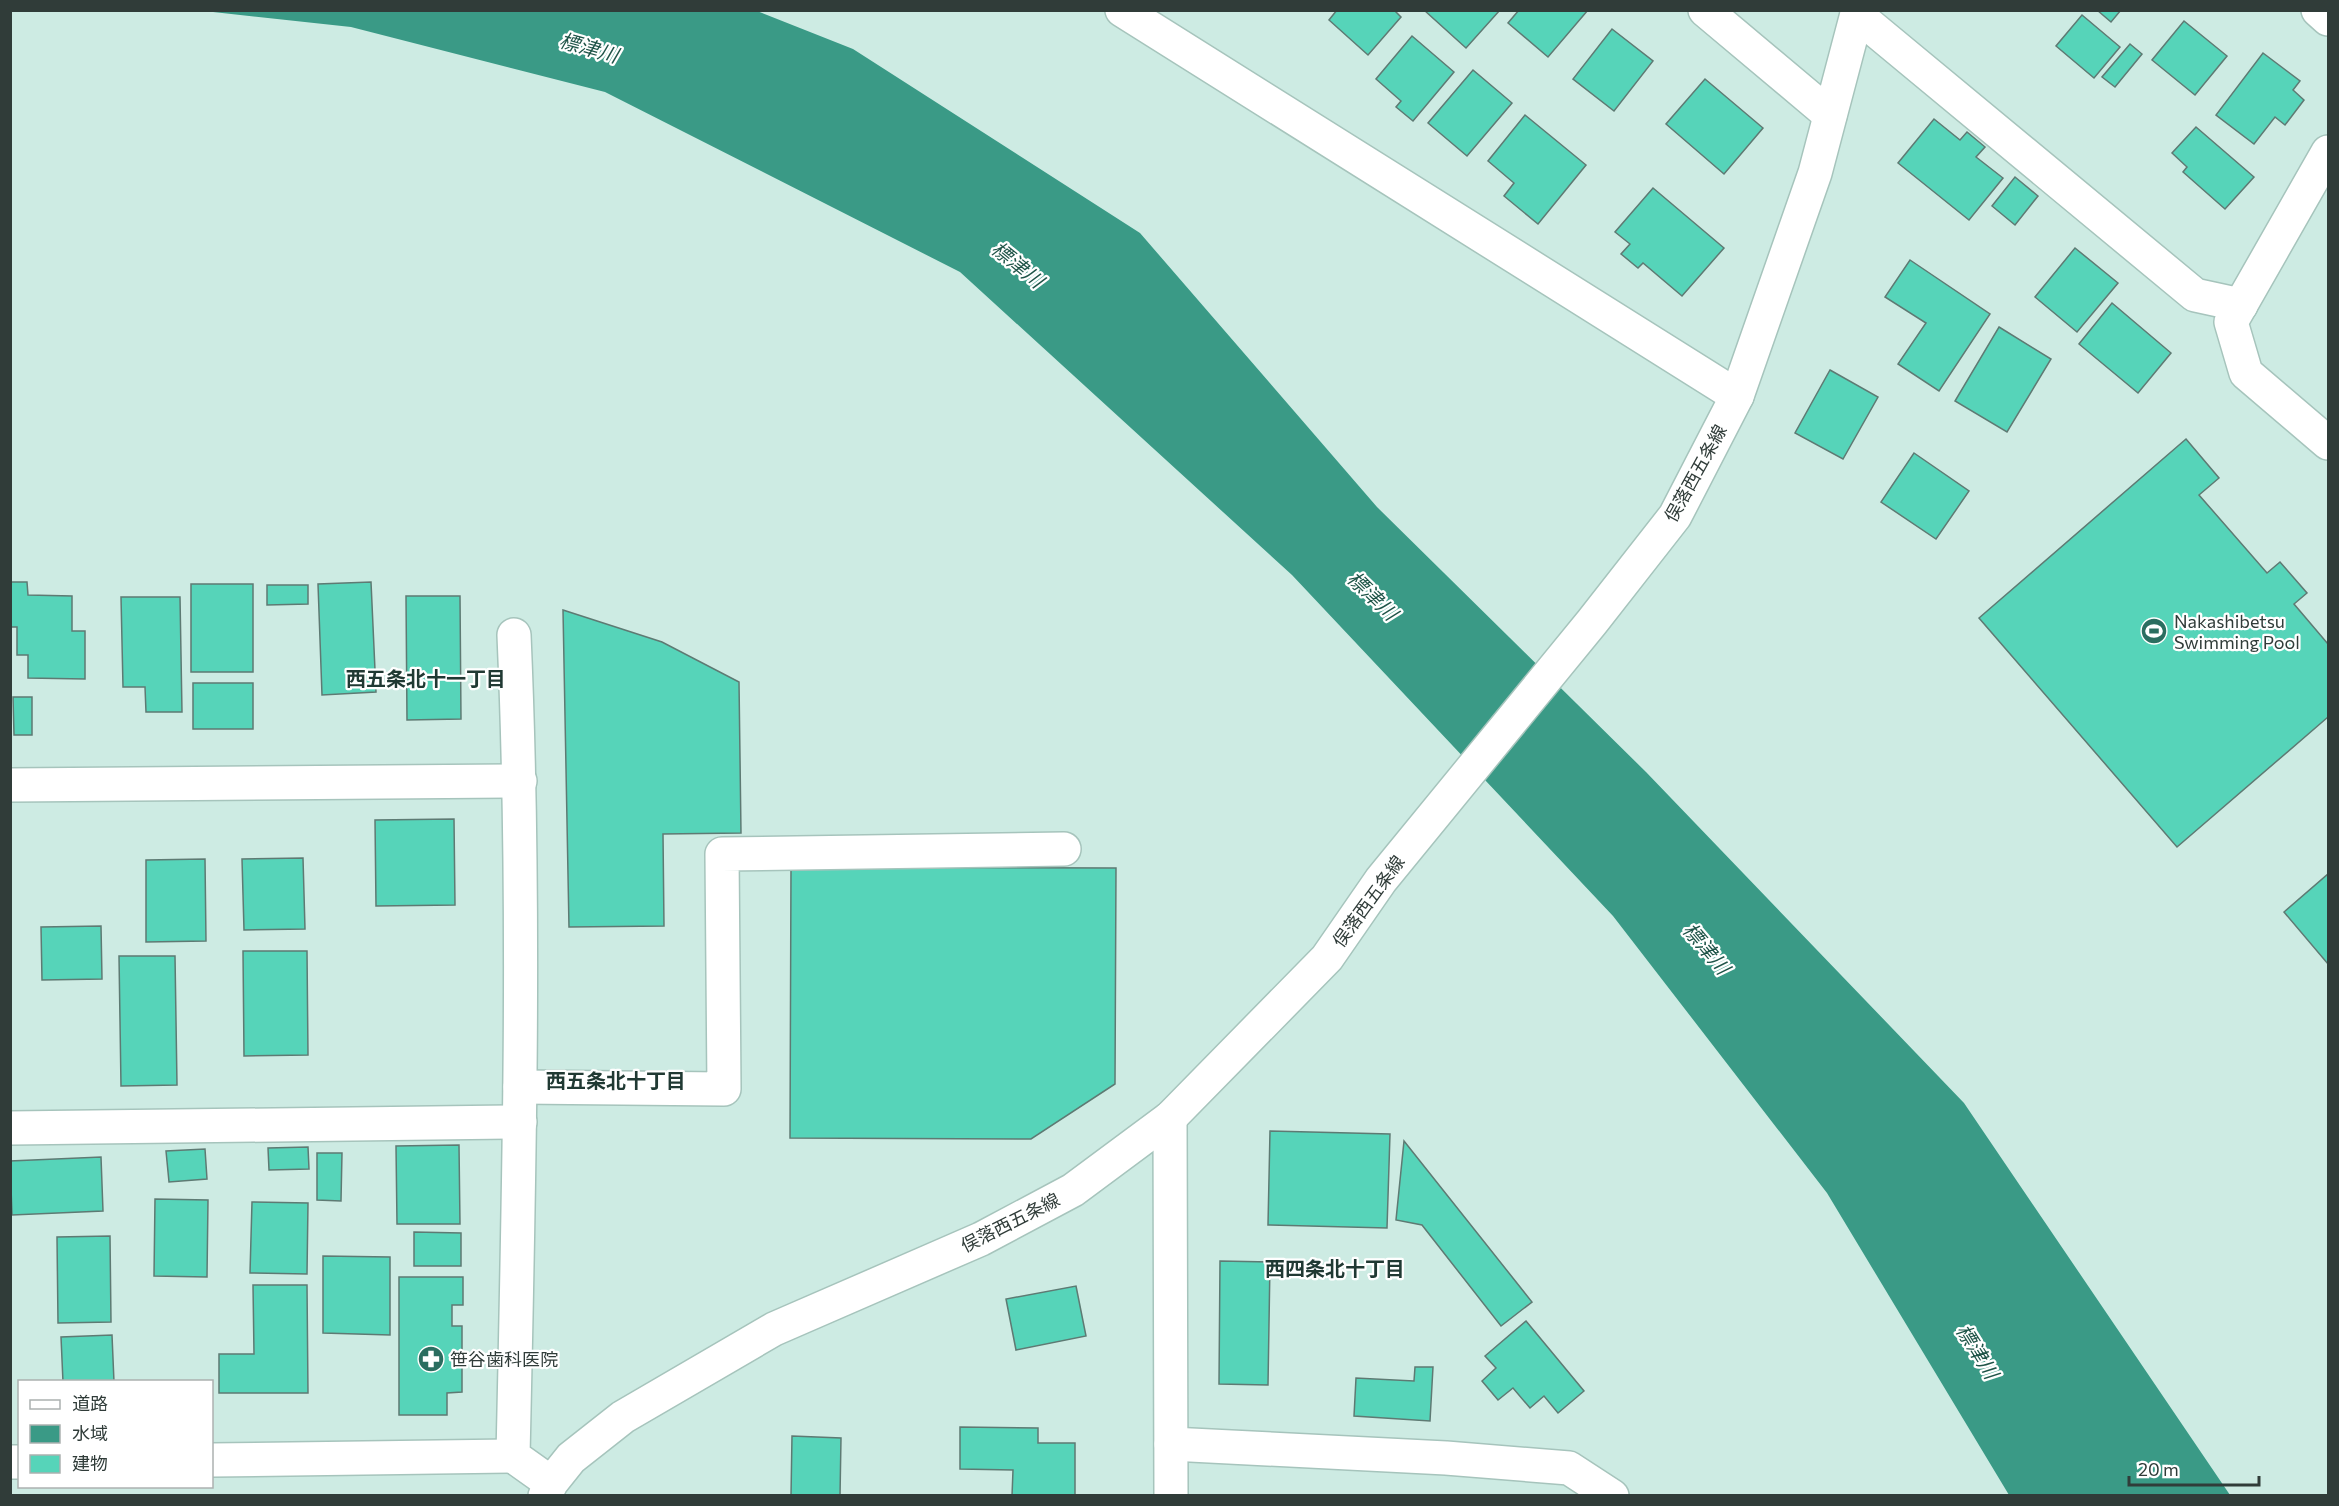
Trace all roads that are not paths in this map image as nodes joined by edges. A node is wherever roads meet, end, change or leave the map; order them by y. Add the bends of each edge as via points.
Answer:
1 (1122, 10) edge
2 (1705, 10) edge
3 (2318, 10) edge
4 (1858, 13) edge
5 (2328, 19) edge
6 (1830, 115) junction
7 (2328, 152) edge
8 (2241, 305) junction
9 (1737, 396) junction
10 (2328, 443) edge
11 (514, 635) dead end
12 (520, 781) junction
13 (10, 785) edge
14 (1064, 849) dead end
15 (520, 1088) junction
16 (1170, 1118) junction
17 (520, 1122) junction
18 (10, 1128) edge
19 (1171, 1444) junction
20 (513, 1456) junction
21 (213, 1460) edge
22 (548, 1489) edge
23 (1172, 1496) edge
24 (1612, 1496) edge

1 - 9 street
2 - 6 street
3 - 5 street
4 - 6 street, 俣落西五条線
4 - 8 street via 2195,294
6 - 9 street, 俣落西五条線 via 1815,173
7 - 8 street
8 - 10 street via 2231,322 2246,373
9 - 16 street, 俣落西五条線 via 1675,516 1592,622 1382,879 1327,958
11 - 12 street
12 - 13 street
12 - 15 street
14 - 15 street via 722,854 724,1089
15 - 17 street
16 - 19 street
16 - 22 street, 俣落西五条線 via 1073,1190 981,1239 774,1329 622,1417 571,1458
17 - 18 street
17 - 20 street
19 - 23 street
19 - 24 street via 1569,1468
20 - 21 street
20 - 22 street

